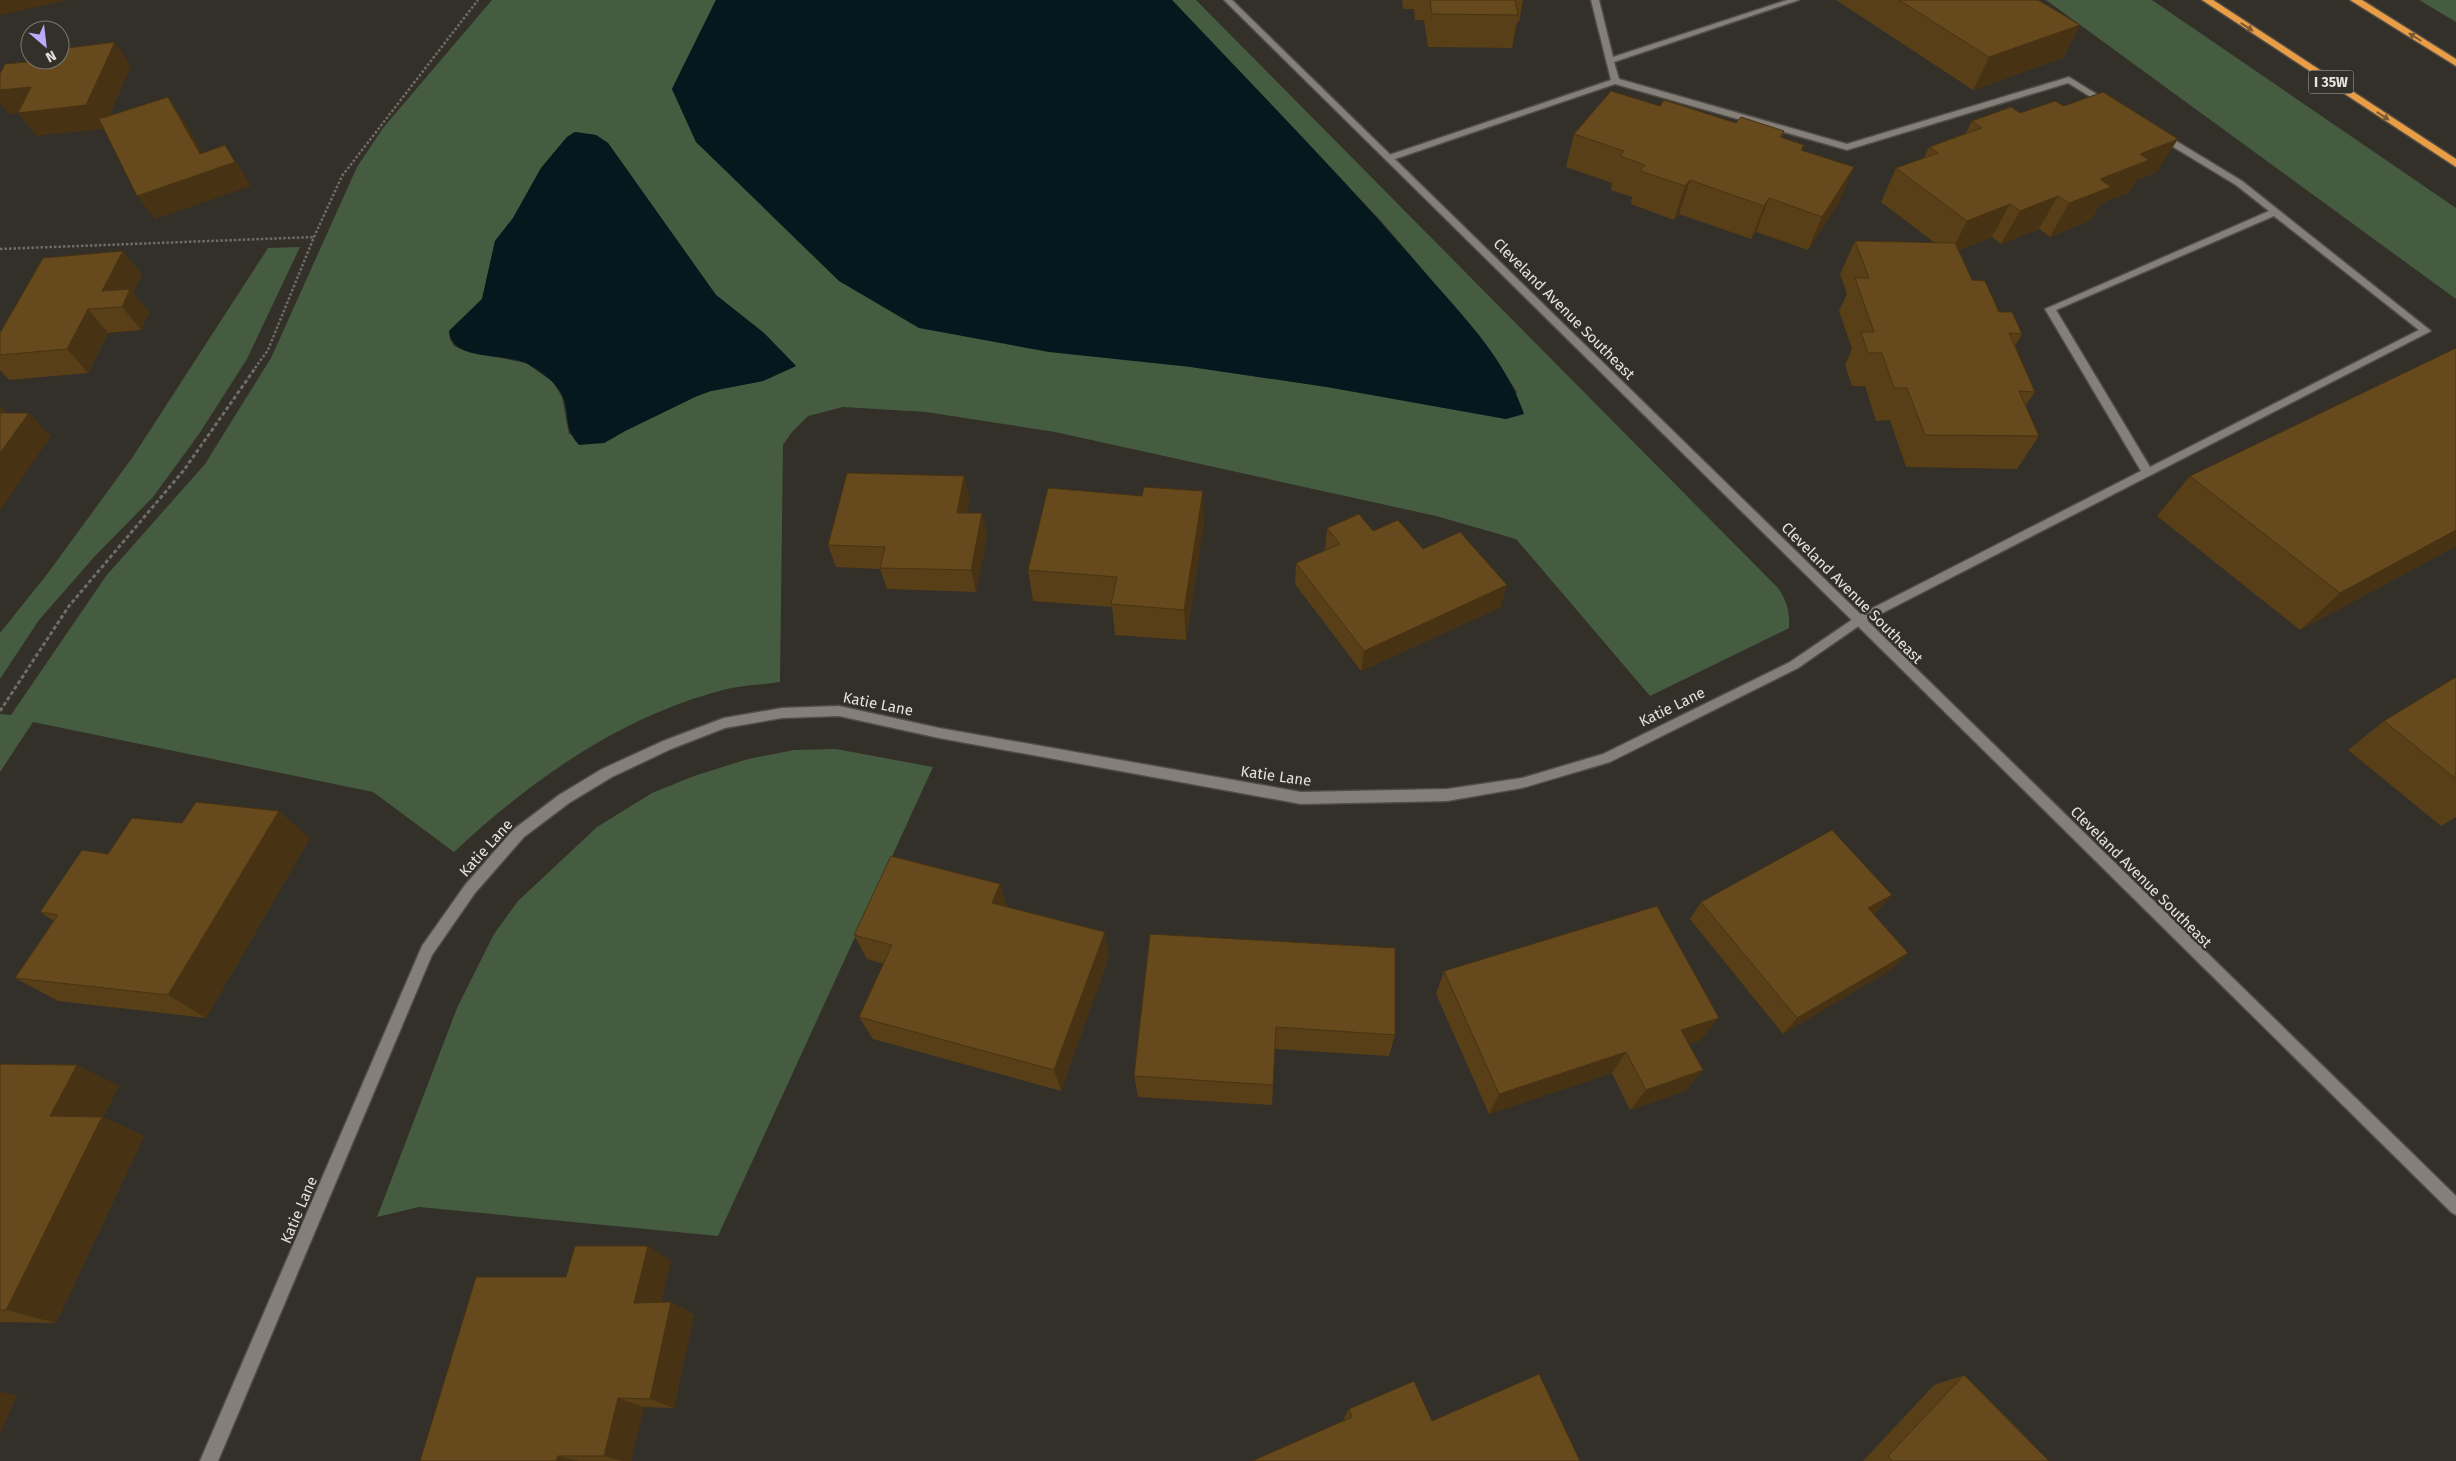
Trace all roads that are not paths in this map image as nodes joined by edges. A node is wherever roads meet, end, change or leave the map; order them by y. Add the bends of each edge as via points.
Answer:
1 (1228, 0) edge
2 (1595, 0) edge
3 (1795, 0) edge
4 (2207, 0) edge
5 (2355, 0) edge
6 (1610, 61) junction
7 (2456, 63) edge
8 (1615, 81) junction
9 (2120, 111) edge
10 (2154, 132) edge
11 (1389, 158) junction
12 (2456, 164) edge
13 (2275, 212) junction
14 (2148, 473) junction
15 (1859, 620) junction
16 (2456, 1208) edge
17 (209, 1461) edge

1 - 11 street, Cleveland Avenue Southeast
2 - 6 street
3 - 6 street
4 -> 12 highway, I 35W
7 -> 5 highway
6 - 8 street
8 - 9 street via 1847,146 2068,80
8 - 11 street
10 - 13 street via 2239,183
11 - 15 street, Cleveland Avenue Southeast
13 - 14 street via 2050,309
13 - 14 street, Katie Lane via 2426,331
14 - 15 street, Katie Lane
15 - 16 street, Cleveland Avenue Southeast
15 - 17 street, Katie Lane via 1794,665 1606,758 1522,782 1447,794 1302,798 939,733 839,711 782,713 724,723 666,745 608,773 564,799 519,833 470,890 427,951

